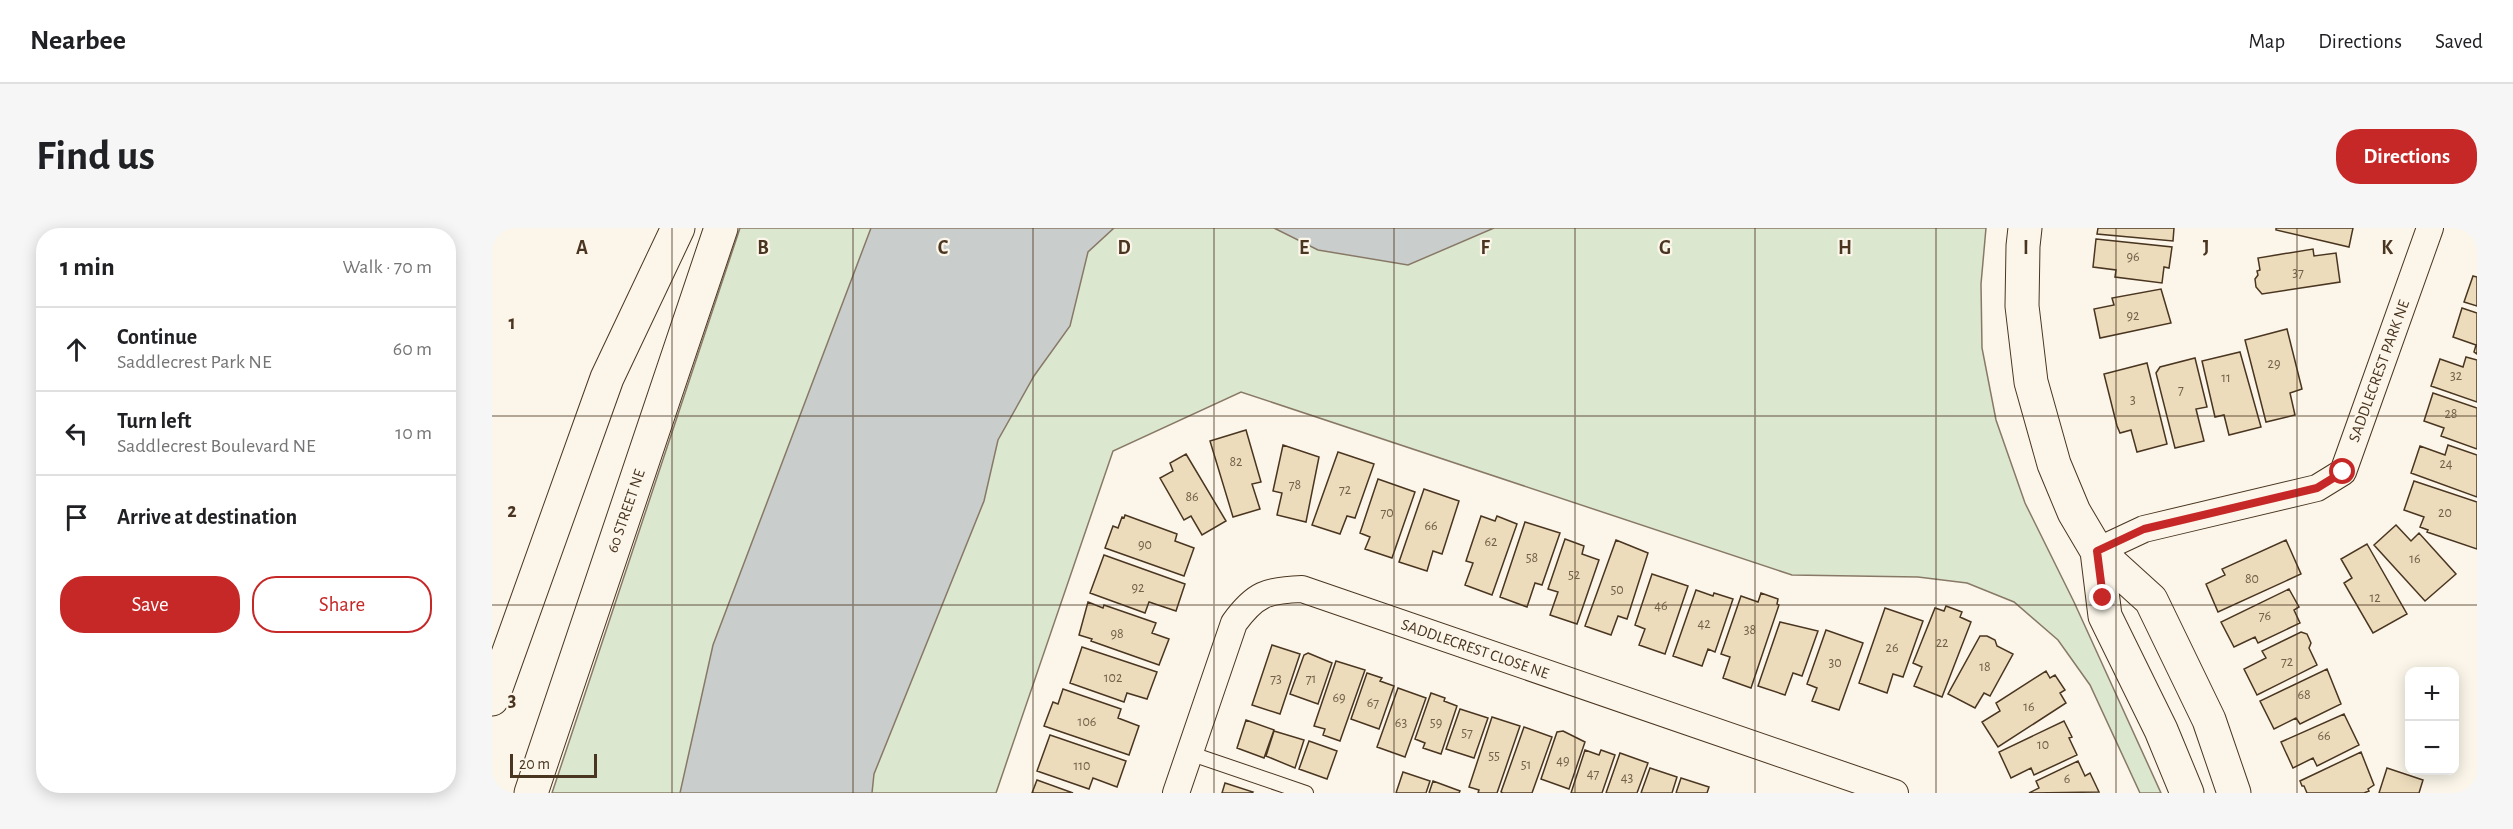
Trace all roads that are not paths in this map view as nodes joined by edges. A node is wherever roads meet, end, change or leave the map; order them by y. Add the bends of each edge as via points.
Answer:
1 (678, 228) edge
2 (721, 228) edge
3 (2025, 228) edge
4 (2430, 228) edge
5 (572, 477) junction
6 (2097, 551) junction
7 (492, 645) edge
8 (492, 699) edge
9 (1190, 753) junction
10 (531, 793) edge
11 (1176, 793) edge
12 (1306, 793) edge
13 (1895, 793) edge
14 (2187, 793) edge
15 (2234, 793) edge

1 - 5 main road via 607,378
2 - 10 main road, 60 STREET NE
3 - 6 main road via 2022,306 2031,382 2054,464 2074,512
4 - 6 street, SADDLECREST PARK NE via 2343,472 2317,488 2144,529
5 - 7 main road
5 - 8 main road
6 - 14 main road via 2105,616 2162,730
6 - 15 main road via 2151,600 2209,720
9 - 11 street, SADDLECREST CLOSE NE
9 - 12 lane
9 - 13 street, SADDLECREST CLOSE NE via 1234,623 1246,606 1263,593 1302,589

